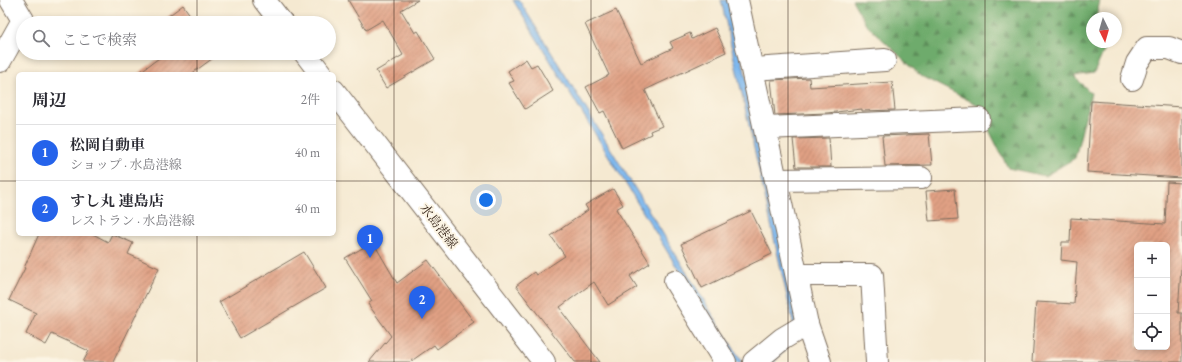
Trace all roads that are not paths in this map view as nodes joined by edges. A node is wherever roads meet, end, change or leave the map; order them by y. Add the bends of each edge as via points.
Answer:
1 (11, 0) edge
2 (264, 0) edge
3 (737, 0) edge
4 (20, 16) edge
5 (277, 16) edge
6 (16, 31) edge
7 (1182, 53) edge
8 (310, 60) edge
9 (885, 60) dead end
10 (0, 61) edge
11 (753, 69) junction
12 (319, 72) edge
13 (1132, 79) dead end
14 (336, 94) edge
15 (979, 119) dead end
16 (766, 128) junction
17 (921, 178) dead end
18 (777, 180) junction
19 (797, 275) junction
20 (675, 281) dead end
21 (796, 331) junction
22 (537, 358) edge
23 (725, 362) edge
24 (754, 362) edge
25 (820, 362) edge
26 (877, 362) edge

1 - 4 street
2 - 5 street
3 - 11 street
6 - 10 street
7 - 13 street via 1169,48 1147,48 1137,63
8 - 12 street
9 - 11 street
11 - 16 street
14 - 22 street, 水島港線
15 - 16 street
16 - 18 street
17 - 18 street
18 - 19 street
19 - 21 street
19 - 26 street via 872,275
20 - 23 street
21 - 24 street
21 - 25 street

